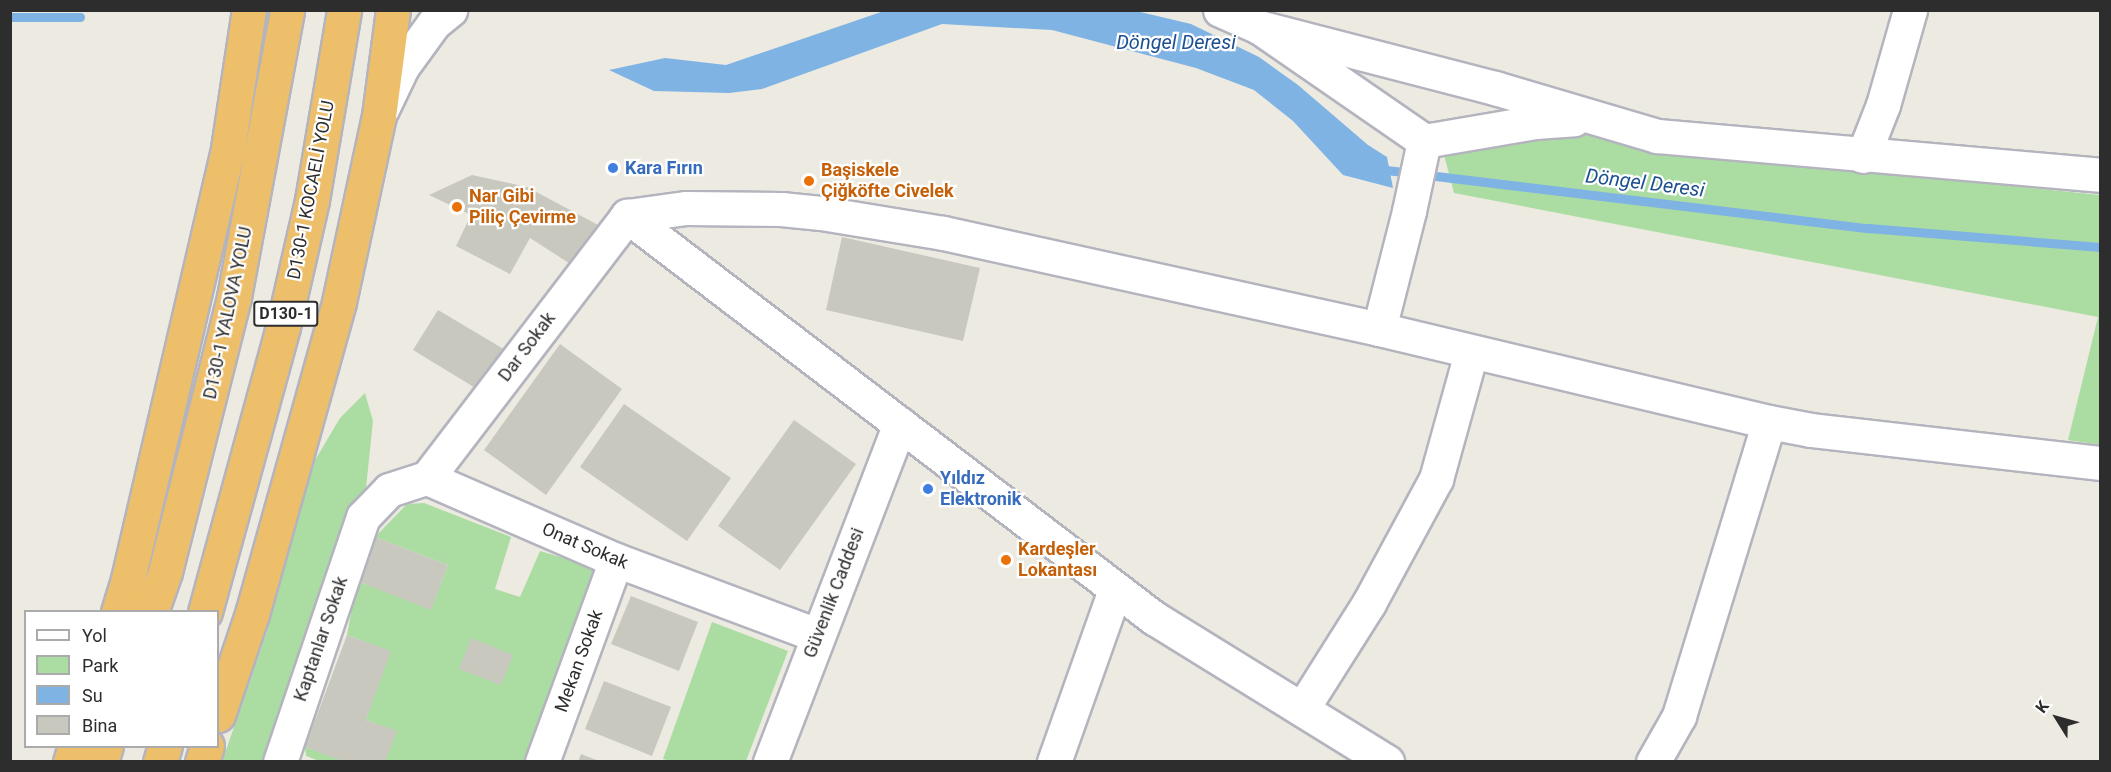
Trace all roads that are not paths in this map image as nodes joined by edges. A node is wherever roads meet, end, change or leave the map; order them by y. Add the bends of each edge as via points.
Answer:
1 (249, 10) edge
2 (287, 10) edge
3 (344, 10) edge
4 (393, 10) edge
5 (450, 10) edge
6 (1220, 10) edge
7 (1910, 10) edge
8 (1259, 27) junction
9 (379, 116) junction
10 (1596, 118) junction
11 (1424, 141) junction
12 (1863, 156) junction
13 (2100, 175) edge
14 (627, 216) junction
15 (1378, 329) junction
16 (1471, 353) junction
17 (1769, 422) junction
18 (900, 424) junction
19 (2100, 463) edge
20 (426, 478) junction
21 (616, 560) junction
22 (1115, 590) junction
23 (119, 610) edge
24 (152, 610) edge
25 (206, 610) edge
26 (817, 635) junction
27 (1302, 709) junction
28 (219, 712) edge
29 (280, 762) edge
30 (542, 762) edge
31 (770, 762) edge
32 (1054, 762) edge
33 (1387, 762) edge
34 (1653, 762) edge

1 - 23 highway via 227,155
2 - 24 highway, D130-1 YALOVA YOLU / D130-1 via 234,297 165,572
3 - 25 highway, D130-1 KOCAELİ YOLU / D130-1 via 310,212 283,327
4 - 9 highway
5 - 9 street via 434,23 402,67
6 - 8 street
7 - 12 street via 1883,105
8 - 10 street
8 - 11 street
9 - 28 highway via 339,302 252,614
10 - 11 street via 1534,122
10 - 12 street via 1657,136
11 - 15 street
12 - 13 street
14 - 15 street via 686,208 769,208 821,213 943,233
14 - 18 street
14 - 20 street, Dar Sokak
15 - 16 street
16 - 17 street
16 - 27 street via 1436,479 1370,603
17 - 19 street
17 - 34 street via 1679,716
18 - 22 street
18 - 26 street, Güvenlik Caddesi
20 - 21 street, Onat Sokak
20 - 29 street, Kaptanlar Sokak via 389,490 363,517
21 - 26 street, Onat Sokak
21 - 30 street, Mekan Sokak
22 - 27 street
22 - 32 street
26 - 31 street, Güvenlik Caddesi
27 - 33 street

